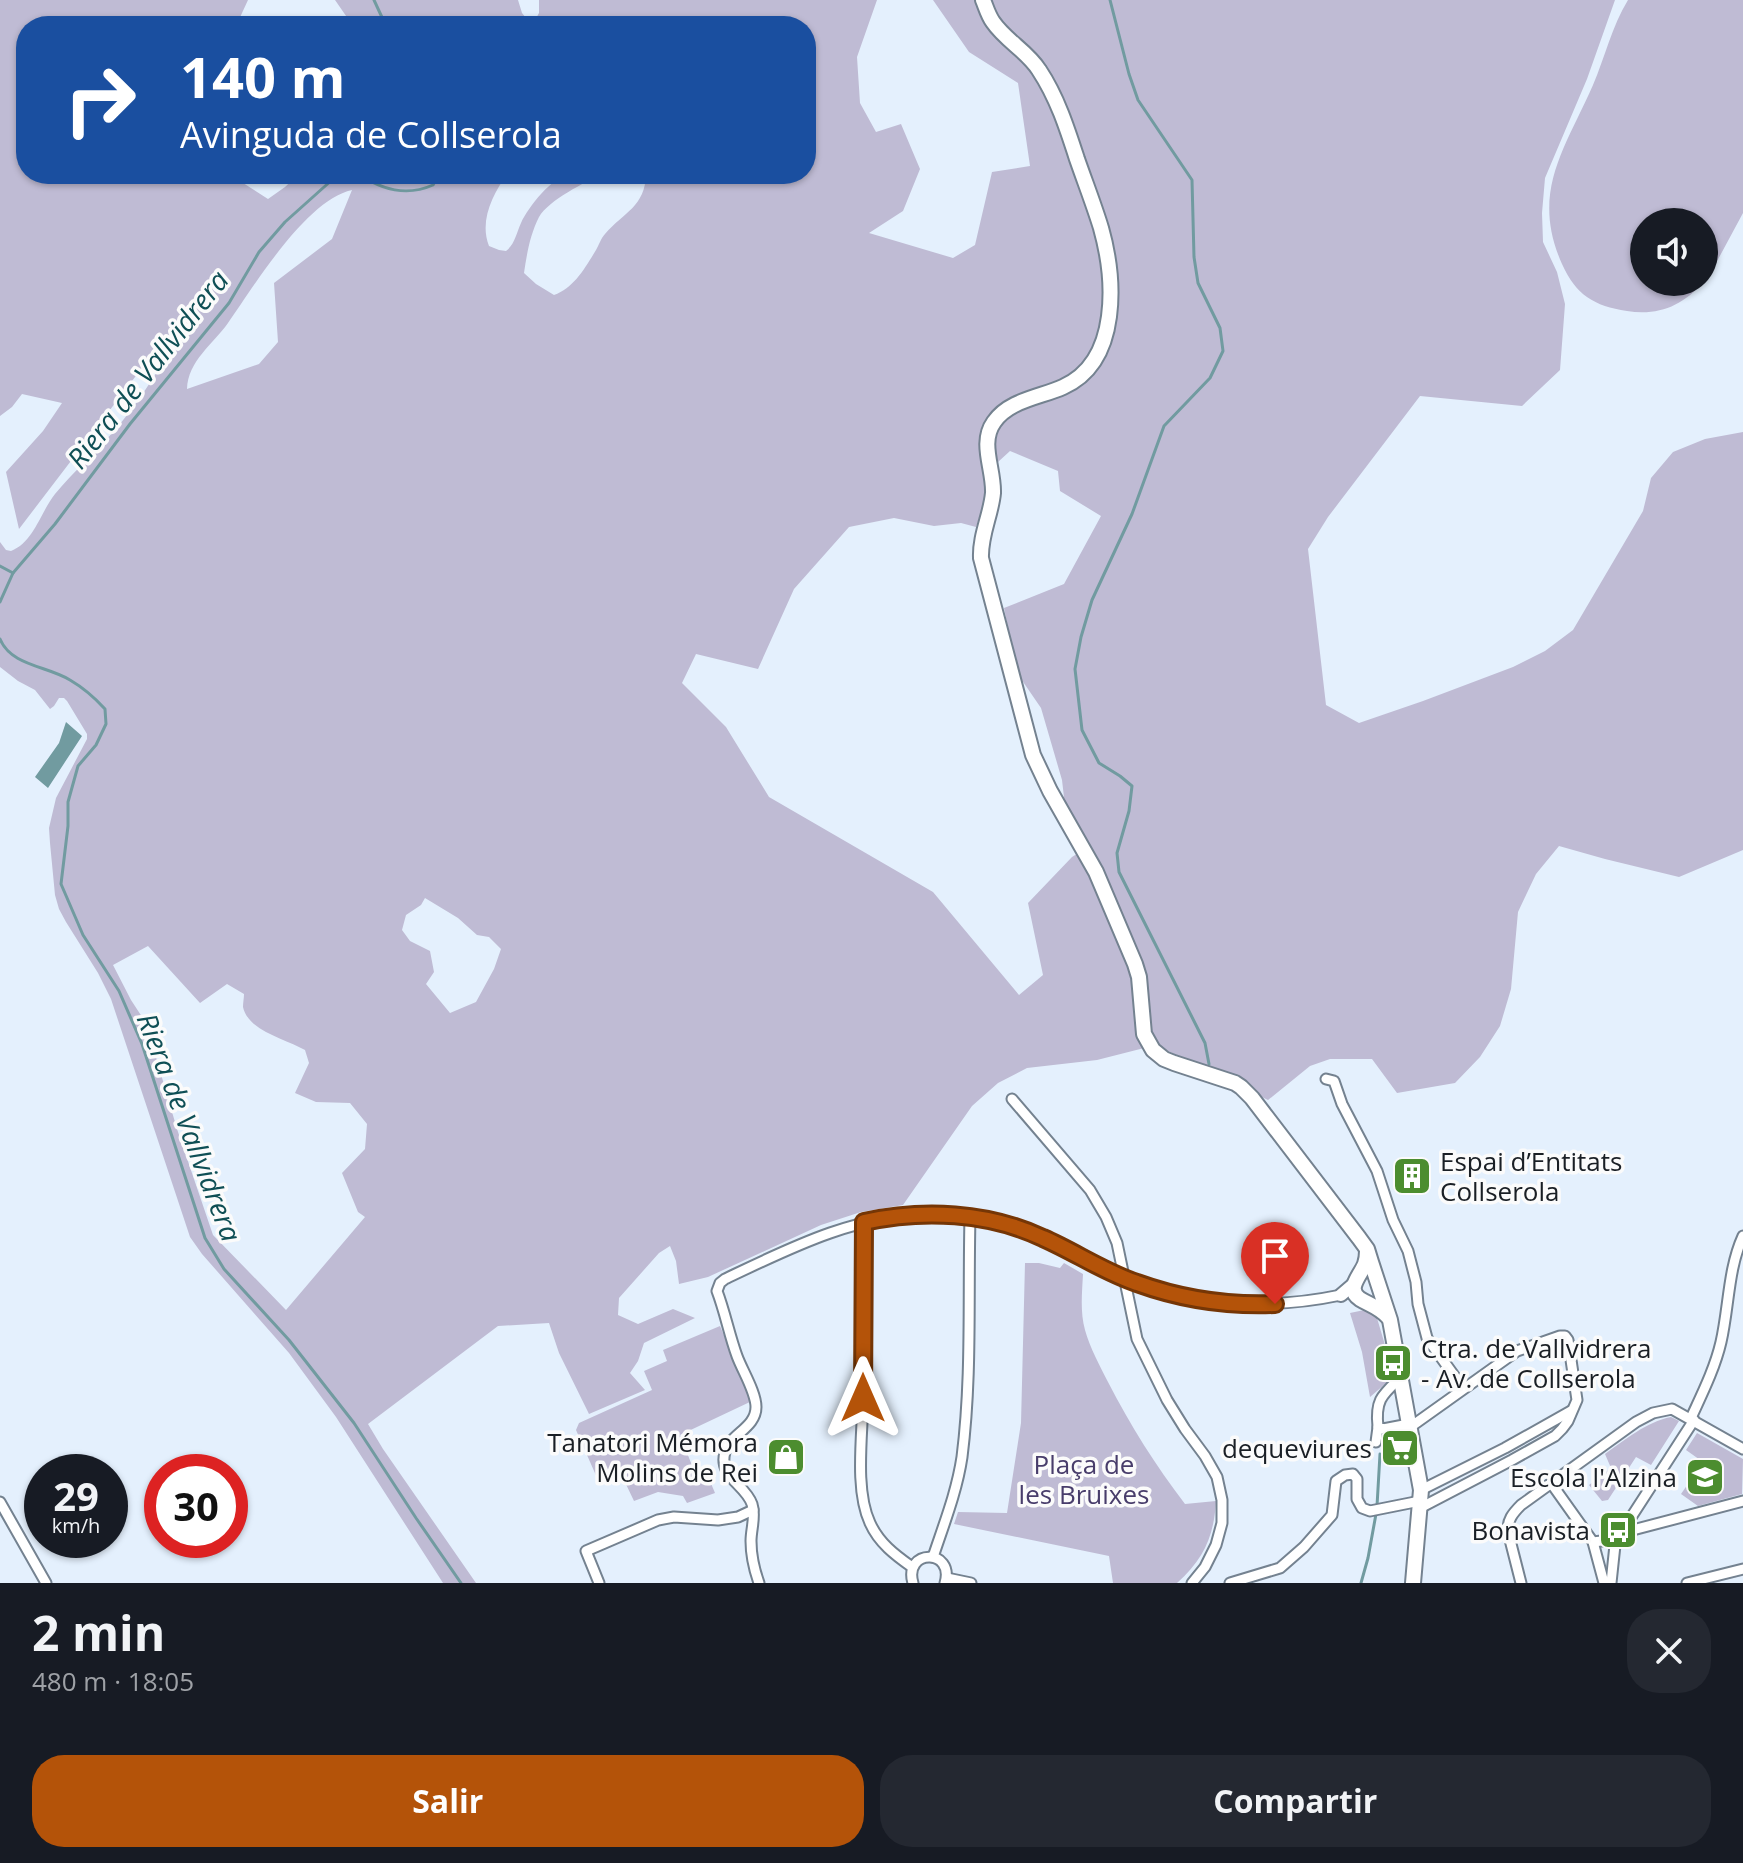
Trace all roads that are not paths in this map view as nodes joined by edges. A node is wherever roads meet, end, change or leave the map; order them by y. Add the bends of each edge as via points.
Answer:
1 (983, 0) edge
2 (1326, 1079) dead end
3 (1012, 1099) dead end
4 (970, 1217) junction
5 (864, 1222) junction
6 (1743, 1236) edge
7 (1367, 1249) junction
8 (1123, 1278) junction
9 (1356, 1281) junction
10 (1378, 1286) junction
11 (1341, 1295) junction
12 (1362, 1300) junction
13 (1390, 1320) junction
14 (1400, 1378) junction
15 (1463, 1388) junction
16 (1574, 1408) junction
17 (1692, 1419) junction
18 (1552, 1423) junction
19 (1409, 1426) junction
20 (1378, 1427) junction
21 (1555, 1436) junction
22 (1376, 1442) dead end
23 (1743, 1449) edge
24 (1482, 1460) junction
25 (1488, 1472) junction
26 (1551, 1483) junction
27 (1420, 1500) junction
28 (1743, 1501) edge
29 (0, 1502) edge
30 (753, 1510) junction
31 (1619, 1536) junction
32 (1593, 1542) junction
33 (933, 1557) junction
34 (912, 1567) junction
35 (1743, 1569) edge
36 (946, 1580) edge
37 (46, 1583) edge
38 (599, 1583) edge
39 (759, 1583) edge
40 (913, 1583) edge
41 (971, 1583) edge
42 (1192, 1583) edge
43 (1230, 1583) edge
44 (1413, 1583) edge
45 (1521, 1583) edge
46 (1604, 1583) edge
47 (1611, 1583) edge
48 (1687, 1583) edge

1 - 7 main road via 993,23 1034,62 1061,112 1101,229 1111,305 1102,344 1083,373 1064,387 1005,410 990,429 993,496 982,540 982,567 1033,755 1096,872 1135,964 1143,1026 1153,1050 1164,1059 1235,1083 1252,1098
2 - 15 street via 1334,1081 1382,1184 1413,1265 1427,1338
3 - 8 street via 1090,1190 1117,1243
4 - 5 street via 917,1215
4 - 8 street via 1033,1233
4 - 33 street via 961,1459
5 - 30 street via 827,1233 717,1287 756,1407 750,1424 727,1447 725,1464
5 - 34 street via 863,1495 880,1541
6 - 17 street via 1721,1342
7 - 9 main road
7 - 10 main road
8 - 11 street via 1232,1304
8 - 42 street via 1137,1339 1167,1400 1217,1477 1222,1523 1205,1567
9 - 10 main road via 1367,1276
9 - 11 street
9 - 12 main road via 1355,1294
10 - 12 main road via 1374,1297
10 - 13 main road
11 - 12 street
12 - 13 main road
13 - 14 main road
14 - 19 main road
14 - 20 street via 1379,1399
15 - 16 street via 1517,1351 1565,1336 1577,1393
15 - 19 street
16 - 18 street
16 - 21 street
17 - 23 street
17 - 26 street via 1672,1409 1653,1413
17 - 31 street
18 - 21 street
18 - 24 street
19 - 20 street
19 - 27 main road
20 - 22 street
21 - 25 street
24 - 25 street
24 - 27 street
25 - 27 street
26 - 32 street
26 - 45 street via 1521,1505 1508,1524
27 - 43 street via 1370,1511 1357,1499 1357,1479 1345,1475 1336,1481 1332,1515 1304,1547 1280,1568
27 - 44 main road
28 - 31 street
29 - 37 street
30 - 38 street via 718,1520 658,1520 586,1551
30 - 39 street via 752,1558
31 - 32 street
31 - 47 street
32 - 46 street
33 - 34 street via 921,1558
33 - 36 street via 945,1567
34 - 40 street
35 - 48 street
36 - 41 street

